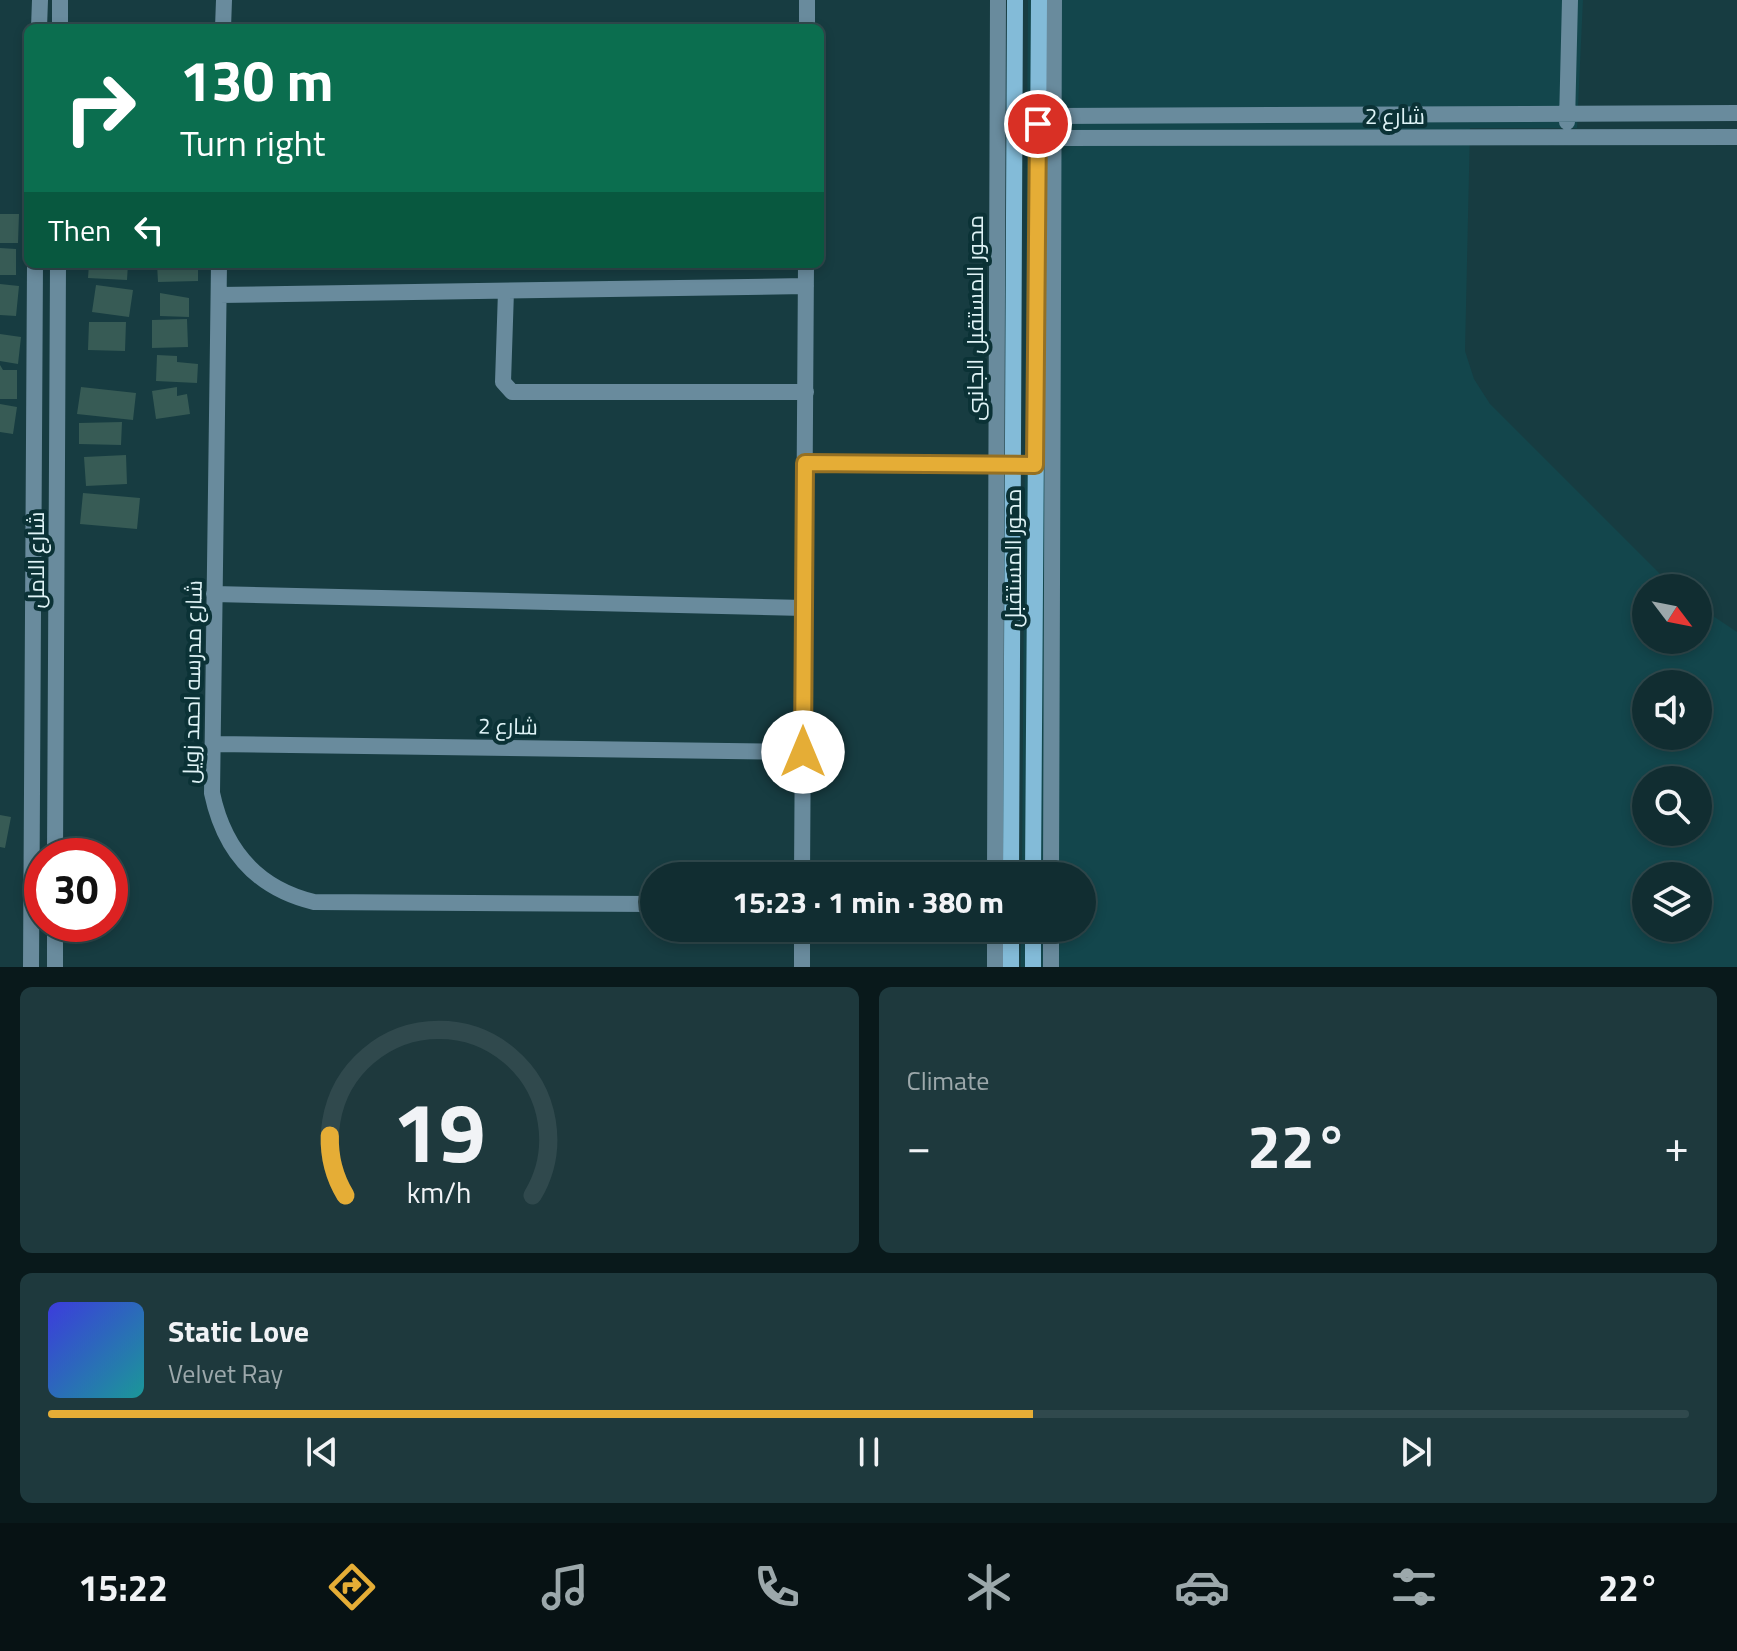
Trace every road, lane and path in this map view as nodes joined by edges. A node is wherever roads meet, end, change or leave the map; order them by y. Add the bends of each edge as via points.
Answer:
1 (40, 0) edge
2 (60, 0) edge
3 (224, 0) edge
4 (807, 0) edge
5 (998, 0) edge
6 (1015, 0) edge
7 (1039, 0) edge
8 (1054, 0) edge
9 (1570, 0) edge
10 (39, 24) edge
11 (60, 24) edge
12 (223, 24) edge
13 (807, 24) edge
14 (1737, 113) edge
15 (1567, 115) junction
16 (1053, 116) junction
17 (1299, 116) junction
18 (1568, 137) junction
19 (1737, 137) edge
20 (1052, 138) junction
21 (1299, 139) junction
22 (35, 268) edge
23 (58, 268) edge
24 (219, 268) edge
25 (806, 268) edge
26 (806, 286) junction
27 (506, 291) junction
28 (219, 295) junction
29 (806, 392) junction
30 (805, 463) junction
31 (1005, 465) junction
32 (1035, 465) junction
33 (214, 594) junction
34 (804, 608) junction
35 (213, 744) junction
36 (803, 752) junction
37 (55, 838) edge
38 (802, 862) edge
39 (995, 862) edge
40 (1011, 862) edge
41 (1033, 862) edge
42 (1051, 862) edge
43 (640, 904) edge
44 (55, 942) edge
45 (802, 942) edge
46 (995, 942) edge
47 (1011, 942) edge
48 (1033, 942) edge
49 (1051, 942) edge
50 (31, 967) edge
51 (55, 967) edge
52 (802, 967) edge
53 (995, 967) edge
54 (1011, 967) edge
55 (1033, 967) edge
56 (1051, 967) edge

1 - 10 street
2 - 11 street
3 - 12 street
4 - 13 street
5 - 31 street, محور المستقبل الجانبى
6 - 31 street, محور المستقبل
7 - 32 street, محور المستقبل
8 - 16 street
9 - 15 street
14 - 15 street, شارع 2
15 - 17 street, شارع 2
15 - 18 street
16 - 17 street, شارع 2
16 - 20 street
17 - 21 street
18 - 19 street, شارع 2
18 - 21 street, شارع 2
20 - 21 street, شارع 2
20 - 42 street
22 - 50 street, شارع الامل
23 - 37 street, شارع الامل
24 - 28 street, شارع مدرسه احمد زويل
25 - 26 street
26 - 27 street
26 - 29 street
27 - 28 street
27 - 29 street via 503,382 512,392
28 - 33 street, شارع مدرسه احمد زويل
29 - 30 street
30 - 31 street
30 - 34 street
31 - 32 street
31 - 39 street, محور المستقبل الجانبى
31 - 40 street, محور المستقبل
32 - 41 street, محور المستقبل
33 - 34 street
33 - 35 street, شارع مدرسه احمد زويل
34 - 36 street
35 - 36 street, شارع 2
35 - 43 street, شارع مدرسه احمد زويل via 212,793 223,834 260,879 295,898
36 - 38 street
44 - 51 street
45 - 52 street
46 - 53 street
47 - 54 street
48 - 55 street
49 - 56 street

